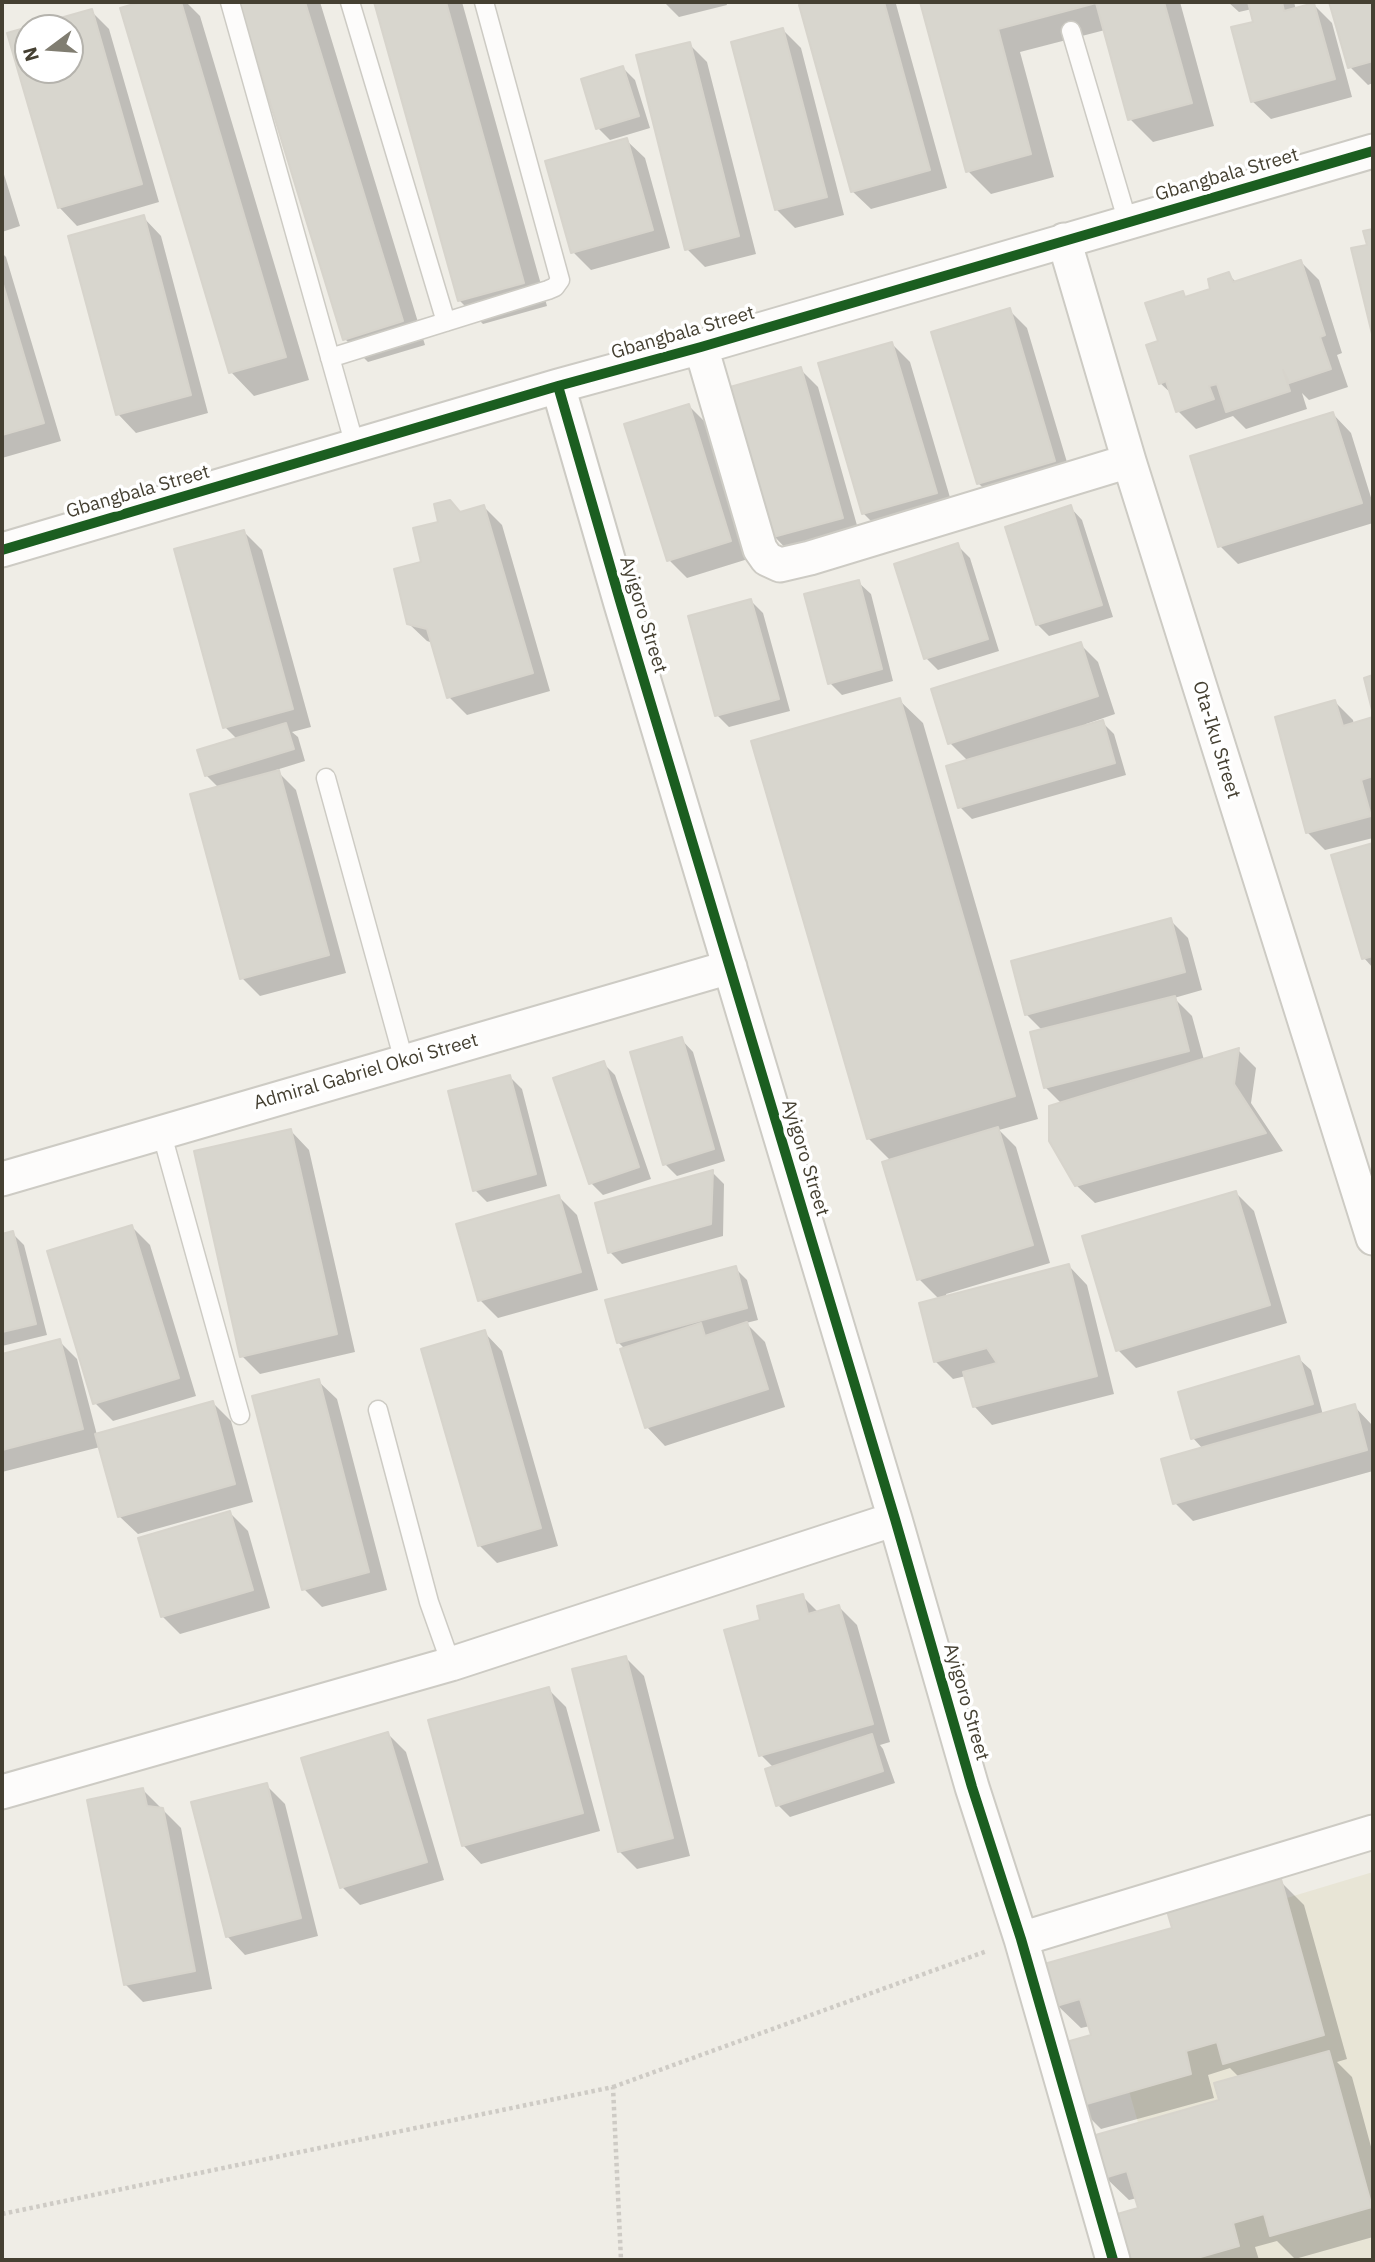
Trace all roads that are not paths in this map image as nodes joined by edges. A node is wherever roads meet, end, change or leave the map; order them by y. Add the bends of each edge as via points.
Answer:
1 (230, 2) edge
2 (350, 2) edge
3 (484, 2) edge
4 (1071, 31) dead end
5 (1373, 151) edge
6 (1128, 223) junction
7 (1065, 240) junction
8 (446, 322) junction
9 (701, 347) junction
10 (330, 358) junction
11 (558, 386) junction
12 (355, 446) junction
13 (1129, 461) junction
14 (2, 550) edge
15 (326, 778) dead end
16 (730, 967) junction
17 (404, 1061) junction
18 (161, 1131) junction
19 (2, 1179) edge
20 (1373, 1238) edge
21 (378, 1410) dead end
22 (240, 1415) dead end
23 (895, 1519) junction
24 (451, 1664) junction
25 (2, 1792) edge
26 (1373, 1832) edge
27 (1021, 1939) junction
28 (1113, 2260) edge

1 - 10 lane
2 - 8 lane
3 - 8 lane via 560,280 548,290
4 - 6 lane
5 - 6 street, Gbangbala Street
6 - 7 street, Gbangbala Street
7 - 9 street, Gbangbala Street
7 - 13 street, Ota-Iku Street
8 - 10 lane
9 - 11 street, Gbangbala Street
9 - 13 street via 760,549 780,565
10 - 12 lane
11 - 12 street, Gbangbala Street
11 - 16 street, Ayigoro Street
12 - 14 street, Gbangbala Street
13 - 20 street, Ota-Iku Street
15 - 17 lane
16 - 17 street, Admiral Gabriel Okoi Street
16 - 23 street, Ayigoro Street
17 - 18 street, Admiral Gabriel Okoi Street
18 - 19 street, Admiral Gabriel Okoi Street
18 - 22 lane
21 - 24 lane via 429,1602
23 - 24 street
23 - 27 street, Ayigoro Street
24 - 25 street
26 - 27 street
27 - 28 street, Ayigoro Street

